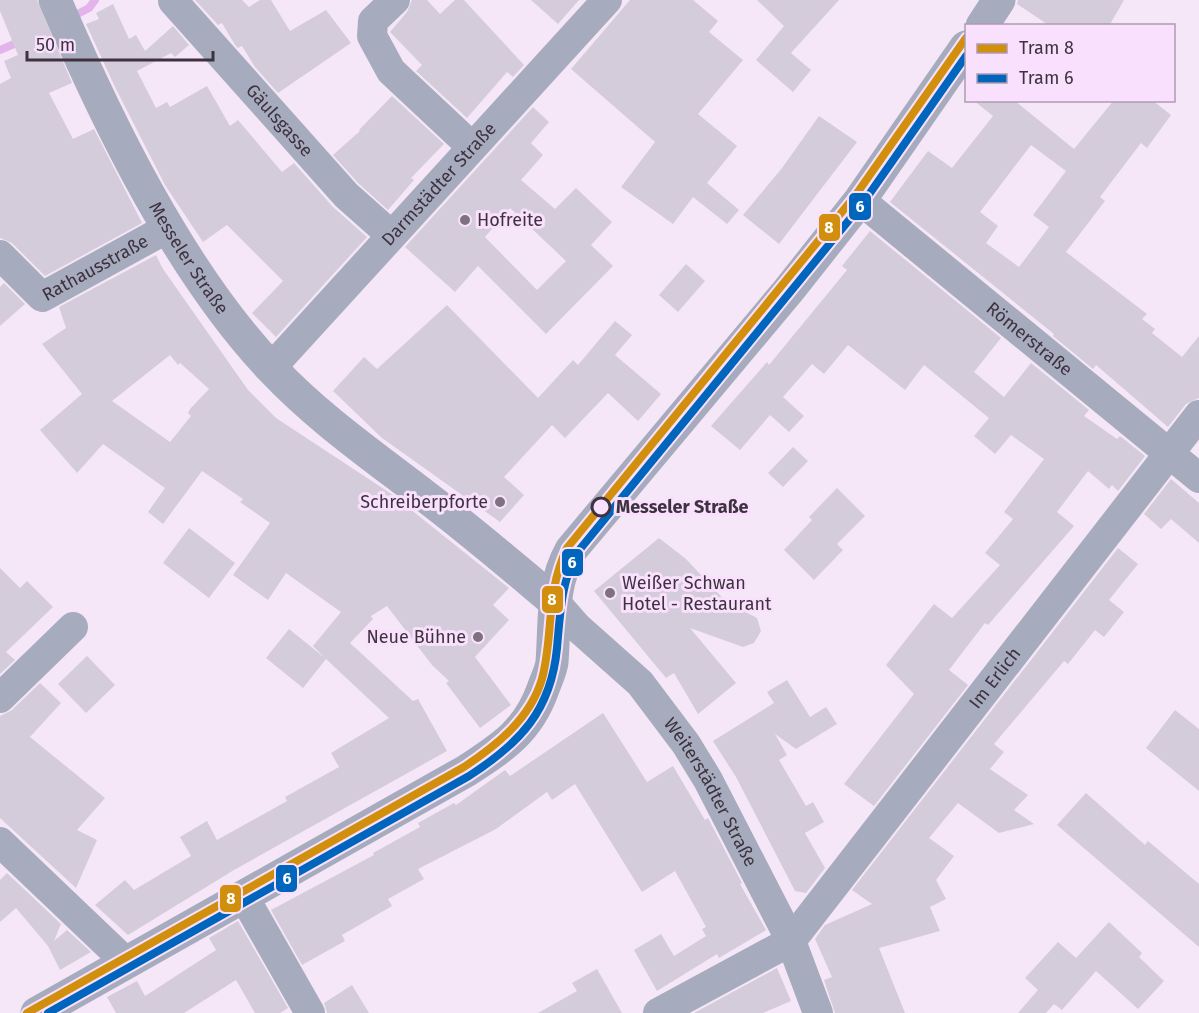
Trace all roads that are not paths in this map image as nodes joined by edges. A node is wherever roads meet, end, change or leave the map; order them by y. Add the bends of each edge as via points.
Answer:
1 (396, 0) edge
2 (607, 0) edge
3 (999, 0) edge
4 (173, 1) edge
5 (62, 17) edge
6 (983, 24) edge
7 (965, 48) edge
8 (471, 147) junction
9 (860, 200) junction
10 (168, 228) junction
11 (391, 235) junction
12 (0, 255) edge
13 (271, 368) junction
14 (1199, 415) edge
15 (1169, 451) junction
16 (1199, 478) edge
17 (555, 602) junction
18 (73, 627) dead end
19 (0, 698) edge
20 (0, 842) edge
21 (244, 897) junction
22 (791, 941) junction
23 (127, 963) junction
24 (37, 1013) edge
25 (310, 1013) edge
26 (658, 1013) edge
27 (818, 1013) edge

1 - 8 street via 373,21 372,36 391,71
2 - 8 street, Darmstädter Straße
3 - 6 street
4 - 11 street, Gäulsgasse via 346,195
5 - 10 street, Messeler Straße
7 - 9 street
8 - 11 street, Darmstädter Straße
9 - 15 street, Römerstraße
9 - 17 street via 586,529 560,570
10 - 12 street, Rathausstraße via 42,297
10 - 13 street, Messeler Straße via 216,300
11 - 13 street, Darmstädter Straße
13 - 17 street, Messeler Straße via 315,411 485,542
14 - 15 street, Im Erlich
15 - 16 street, Römerstraße
15 - 22 street, Im Erlich
17 - 21 street via 552,666 531,716 514,738 466,771
17 - 22 street, Weiterstädter Straße via 640,683 681,736
18 - 19 street
20 - 23 street
21 - 23 street
21 - 25 street
22 - 26 street
22 - 27 street, Weiterstädter Straße
23 - 24 street

